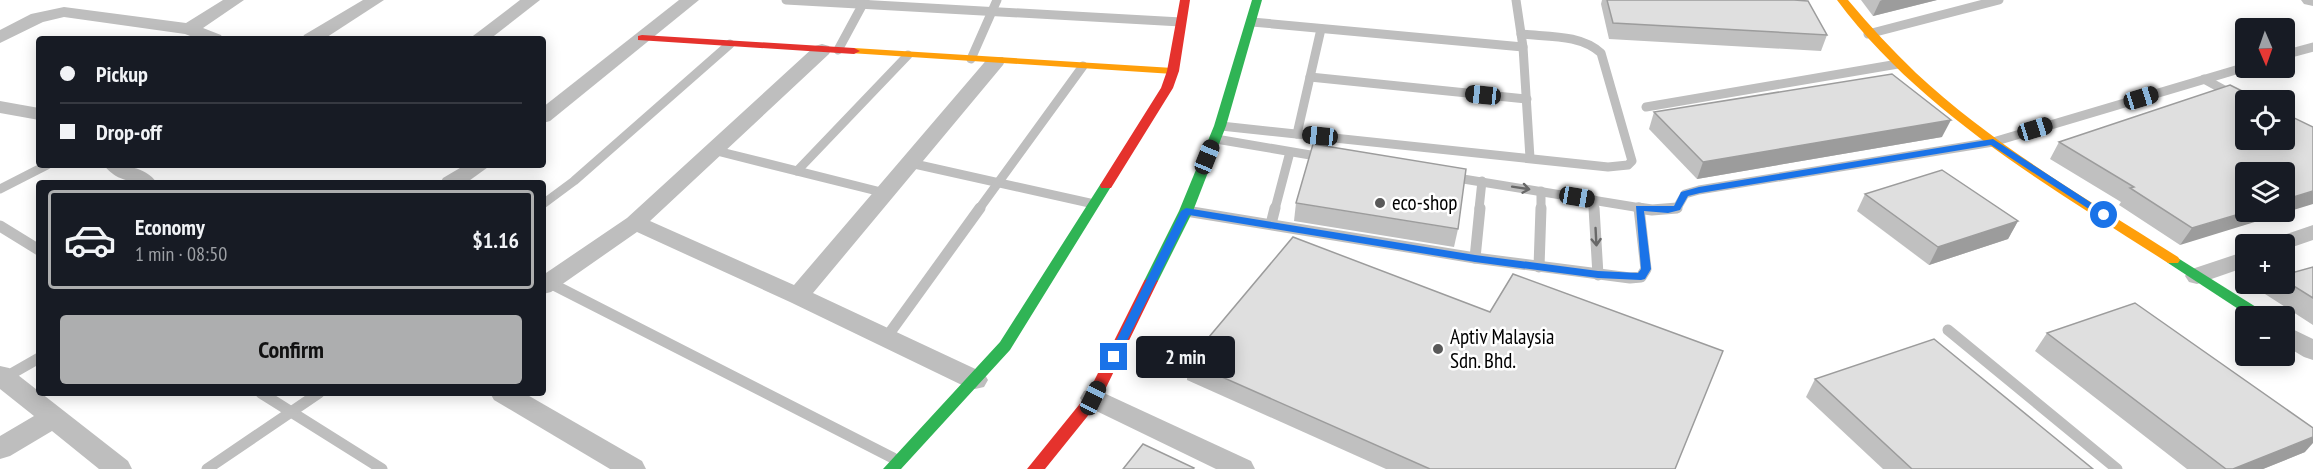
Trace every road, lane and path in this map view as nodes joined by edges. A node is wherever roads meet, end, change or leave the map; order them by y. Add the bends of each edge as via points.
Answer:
1 (92, 0) edge
2 (235, 0) edge
3 (375, 0) edge
4 (531, 0) edge
5 (690, 0) edge
6 (786, 0) edge
7 (997, 0) edge
8 (1185, 0) edge
9 (1257, 0) edge
10 (1516, 0) edge
11 (1999, 0) edge
12 (864, 2) edge
13 (1843, 2) edge
14 (74, 12) junction
15 (992, 12) junction
16 (1181, 22) junction
17 (1252, 22) junction
18 (1321, 28) junction
19 (189, 29) junction
20 (1521, 34) junction
21 (1868, 34) junction
22 (206, 36) edge
23 (316, 36) edge
24 (482, 36) edge
25 (0, 37) edge
26 (642, 38) junction
27 (730, 44) junction
28 (1524, 47) junction
29 (2313, 47) edge
30 (830, 50) junction
31 (2295, 53) edge
32 (908, 55) junction
33 (971, 59) junction
34 (996, 61) junction
35 (1898, 64) junction
36 (1083, 66) junction
37 (2235, 70) edge
38 (1173, 71) junction
39 (1310, 77) junction
40 (2204, 79) junction
41 (2235, 96) edge
42 (1527, 99) junction
43 (0, 106) edge
44 (1646, 107) dead end
45 (36, 113) edge
46 (546, 115) edge
47 (1217, 132) junction
48 (1297, 134) junction
49 (1993, 142) junction
50 (713, 150) junction
51 (1290, 152) junction
52 (1530, 158) junction
53 (1337, 159) edge
54 (910, 163) junction
55 (41, 168) edge
56 (121, 168) edge
57 (475, 168) edge
58 (797, 171) junction
59 (1439, 175) edge
60 (141, 180) edge
61 (456, 180) edge
62 (1482, 181) junction
63 (998, 183) junction
64 (0, 189) edge
65 (1541, 191) junction
66 (885, 193) junction
67 (1594, 200) junction
68 (546, 202) edge
69 (1094, 204) junction
70 (1639, 208) junction
71 (1186, 211) junction
72 (635, 223) junction
73 (1271, 224) junction
74 (0, 225) edge
75 (2313, 232) edge
76 (2295, 239) edge
77 (36, 248) edge
78 (1475, 258) junction
79 (2235, 262) edge
80 (1539, 267) junction
81 (1598, 275) junction
82 (2197, 276) junction
83 (546, 284) edge
84 (798, 296) junction
85 (2244, 306) edge
86 (1948, 330) dead end
87 (886, 338) junction
88 (2295, 340) edge
89 (2313, 351) edge
90 (36, 360) edge
91 (2, 377) edge
92 (975, 380) junction
93 (266, 396) edge
94 (315, 396) edge
95 (507, 396) edge
96 (1093, 398) junction
97 (291, 412) junction
98 (52, 418) junction
99 (0, 449) edge
100 (600, 462) edge
101 (894, 465) edge
102 (118, 469) edge
103 (207, 469) edge
104 (382, 469) edge
105 (632, 469) edge
106 (1035, 469) edge
107 (1241, 469) edge
108 (2117, 469) edge

1 - 14 street
2 - 19 street
3 - 23 street
4 - 24 street
5 - 26 street
6 - 12 lane
7 - 15 lane
8 - 16 street
9 - 17 street
10 - 20 lane
11 - 21 lane
12 - 15 lane
12 - 30 lane
13 - 21 street
14 - 19 street
14 - 25 street via 46,14
15 - 16 lane
15 - 33 lane
16 - 38 street
17 - 18 lane
17 - 47 street
18 - 28 lane
18 - 39 lane
19 - 22 street
20 - 28 lane
20 - 52 lane via 1582,41 1596,47 1632,161 1619,167
21 - 35 street
26 - 27 street
26 - 46 street
27 - 30 street
27 - 68 lane
28 - 42 lane
29 - 31 lane
30 - 32 street
30 - 50 street
32 - 33 street
32 - 58 lane
33 - 34 street
34 - 36 street
34 - 54 street
35 - 44 lane
35 - 49 street
36 - 38 street
36 - 63 lane
37 - 40 lane
38 - 69 street via 1167,87
39 - 42 lane
39 - 48 lane
40 - 41 lane
40 - 49 lane
42 - 52 lane
43 - 45 street
47 - 48 lane
47 - 51 lane
47 - 71 street
48 - 52 lane
49 - 70 lane via 1699,190 1685,194 1677,208 1668,210
49 - 82 street
50 - 58 lane
50 - 72 street
51 - 53 lane
51 - 73 lane
54 - 63 lane
54 - 66 street
55 - 64 lane
56 - 60 street
57 - 61 street
58 - 66 lane
59 - 62 lane
62 -> 65 lane
62 - 78 lane
63 - 69 lane
63 - 87 lane
65 - 67 lane
65 - 80 lane
66 - 84 street
67 - 70 lane
67 -> 81 lane
69 - 92 street via 1005,346
70 - 81 lane via 1646,269 1641,277
71 - 73 lane
71 - 96 street
72 - 83 street
72 - 84 street
73 - 78 lane
74 - 77 lane
75 - 76 street
78 - 80 lane
79 - 82 street
80 - 81 lane
82 - 85 street
83 - 101 lane
84 - 87 street
86 - 108 lane
87 - 92 street
88 - 89 street
90 - 91 lane
91 - 98 street
92 - 101 street
93 - 97 lane
94 - 97 lane
95 - 100 street
96 - 106 street
96 - 107 street
97 - 103 lane
97 - 104 lane
98 - 99 street
98 - 102 street
100 - 105 street

